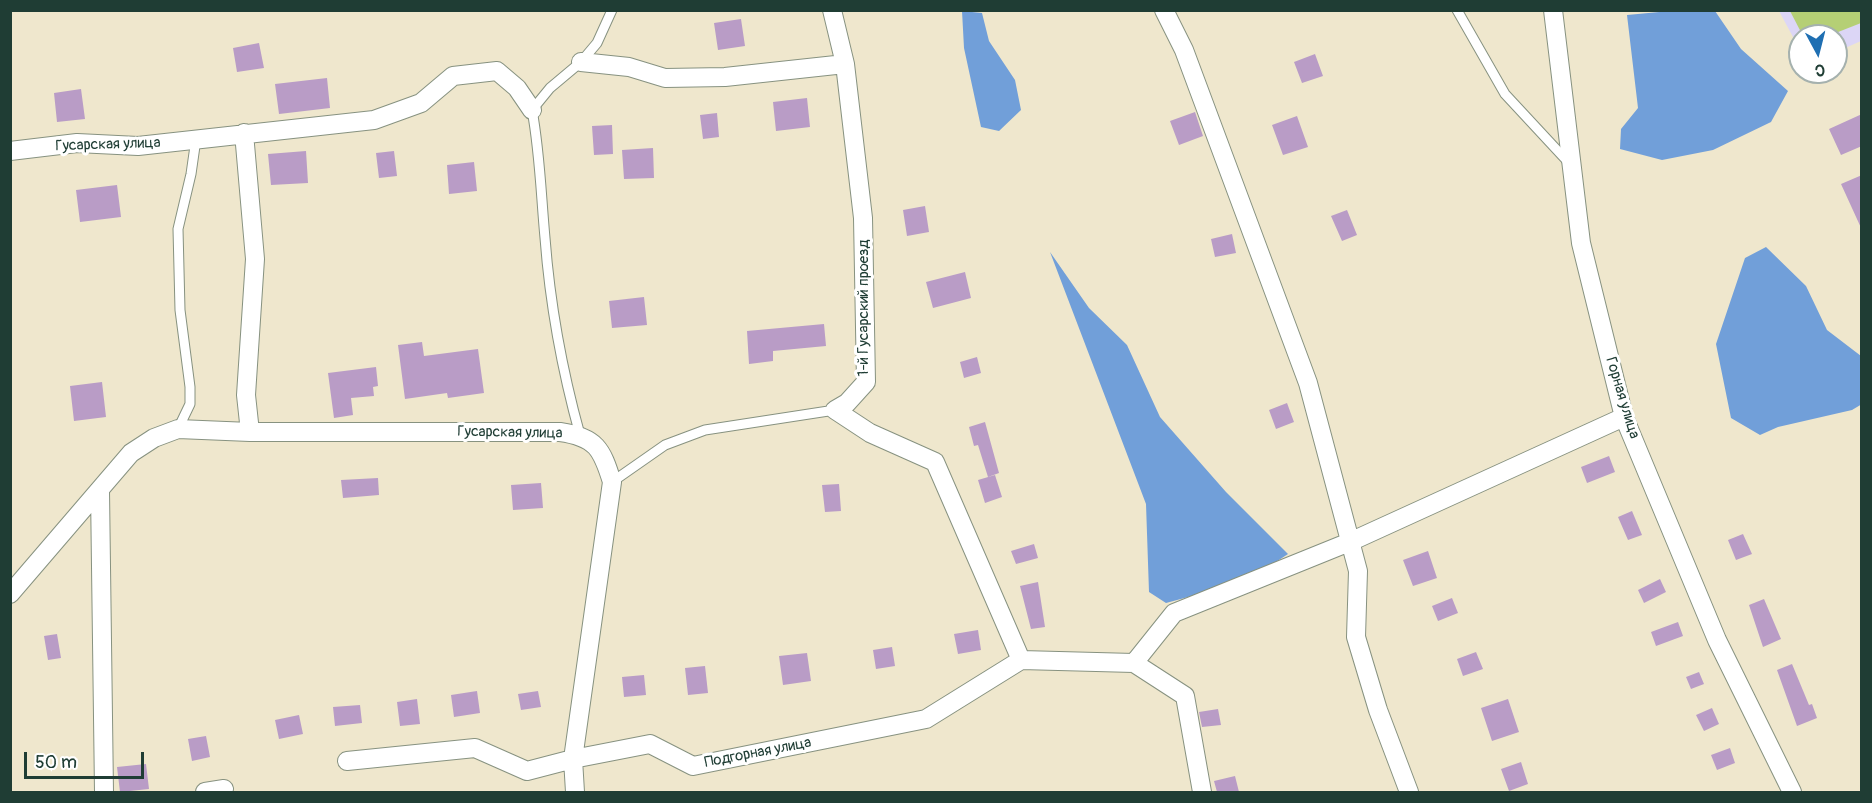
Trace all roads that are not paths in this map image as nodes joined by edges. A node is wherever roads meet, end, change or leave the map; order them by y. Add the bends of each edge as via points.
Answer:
1 (612, 10) edge
2 (832, 10) edge
3 (1164, 10) edge
4 (1457, 10) edge
5 (1553, 10) edge
6 (581, 62) junction
7 (844, 64) junction
8 (532, 111) junction
9 (244, 133) junction
10 (195, 140) junction
11 (10, 151) edge
12 (1572, 165) junction
13 (835, 410) junction
14 (1624, 417) junction
15 (178, 429) junction
16 (250, 432) junction
17 (580, 435) junction
18 (612, 482) junction
19 (100, 491) junction
20 (1352, 541) junction
21 (10, 594) edge
22 (1021, 660) junction
23 (1134, 663) junction
24 (573, 759) junction
25 (347, 761) dead end
26 (224, 789) dead end
27 (104, 792) edge
28 (205, 792) edge
29 (576, 792) edge
30 (1202, 792) edge
31 (1409, 792) edge
32 (1792, 792) edge

1 - 6 lane via 597,43
2 - 7 street, 1-й Гусарский проезд
3 - 20 street via 1184,50 1308,383
4 - 12 lane via 1505,94
5 - 12 street, Горная улица
6 - 7 street via 629,67 665,78 725,77
6 - 8 lane via 550,88
7 - 13 street, 1-й Гусарский проезд via 863,218 866,382
8 - 9 street, Гусарская улица via 516,88 497,71 453,76 422,103 374,120
8 - 17 lane via 541,157 550,285 564,378
9 - 10 street, Гусарская улица
9 - 16 street via 255,259 246,395
10 - 11 street, Гусарская улица via 138,146 76,143
10 - 15 lane via 178,229 180,310 190,387 190,404
12 - 14 street, Горная улица via 1581,243
13 - 18 lane via 705,430 665,445
13 - 22 street via 870,433 935,462
14 - 20 street
14 - 32 street, Горная улица via 1717,640
15 - 16 street, Гусарская улица
15 - 19 street via 131,453
16 - 17 street, Гусарская улица
17 - 18 street, Гусарская улица via 603,451
18 - 24 street
19 - 21 street
19 - 27 street
20 - 23 street via 1174,613
20 - 31 street via 1358,570 1356,637
22 - 23 street
22 - 24 street, Подгорная улица via 926,718 693,766 650,744
23 - 30 street via 1185,696
24 - 25 street, Подгорная улица via 527,771 475,748
24 - 29 street
26 - 28 street

